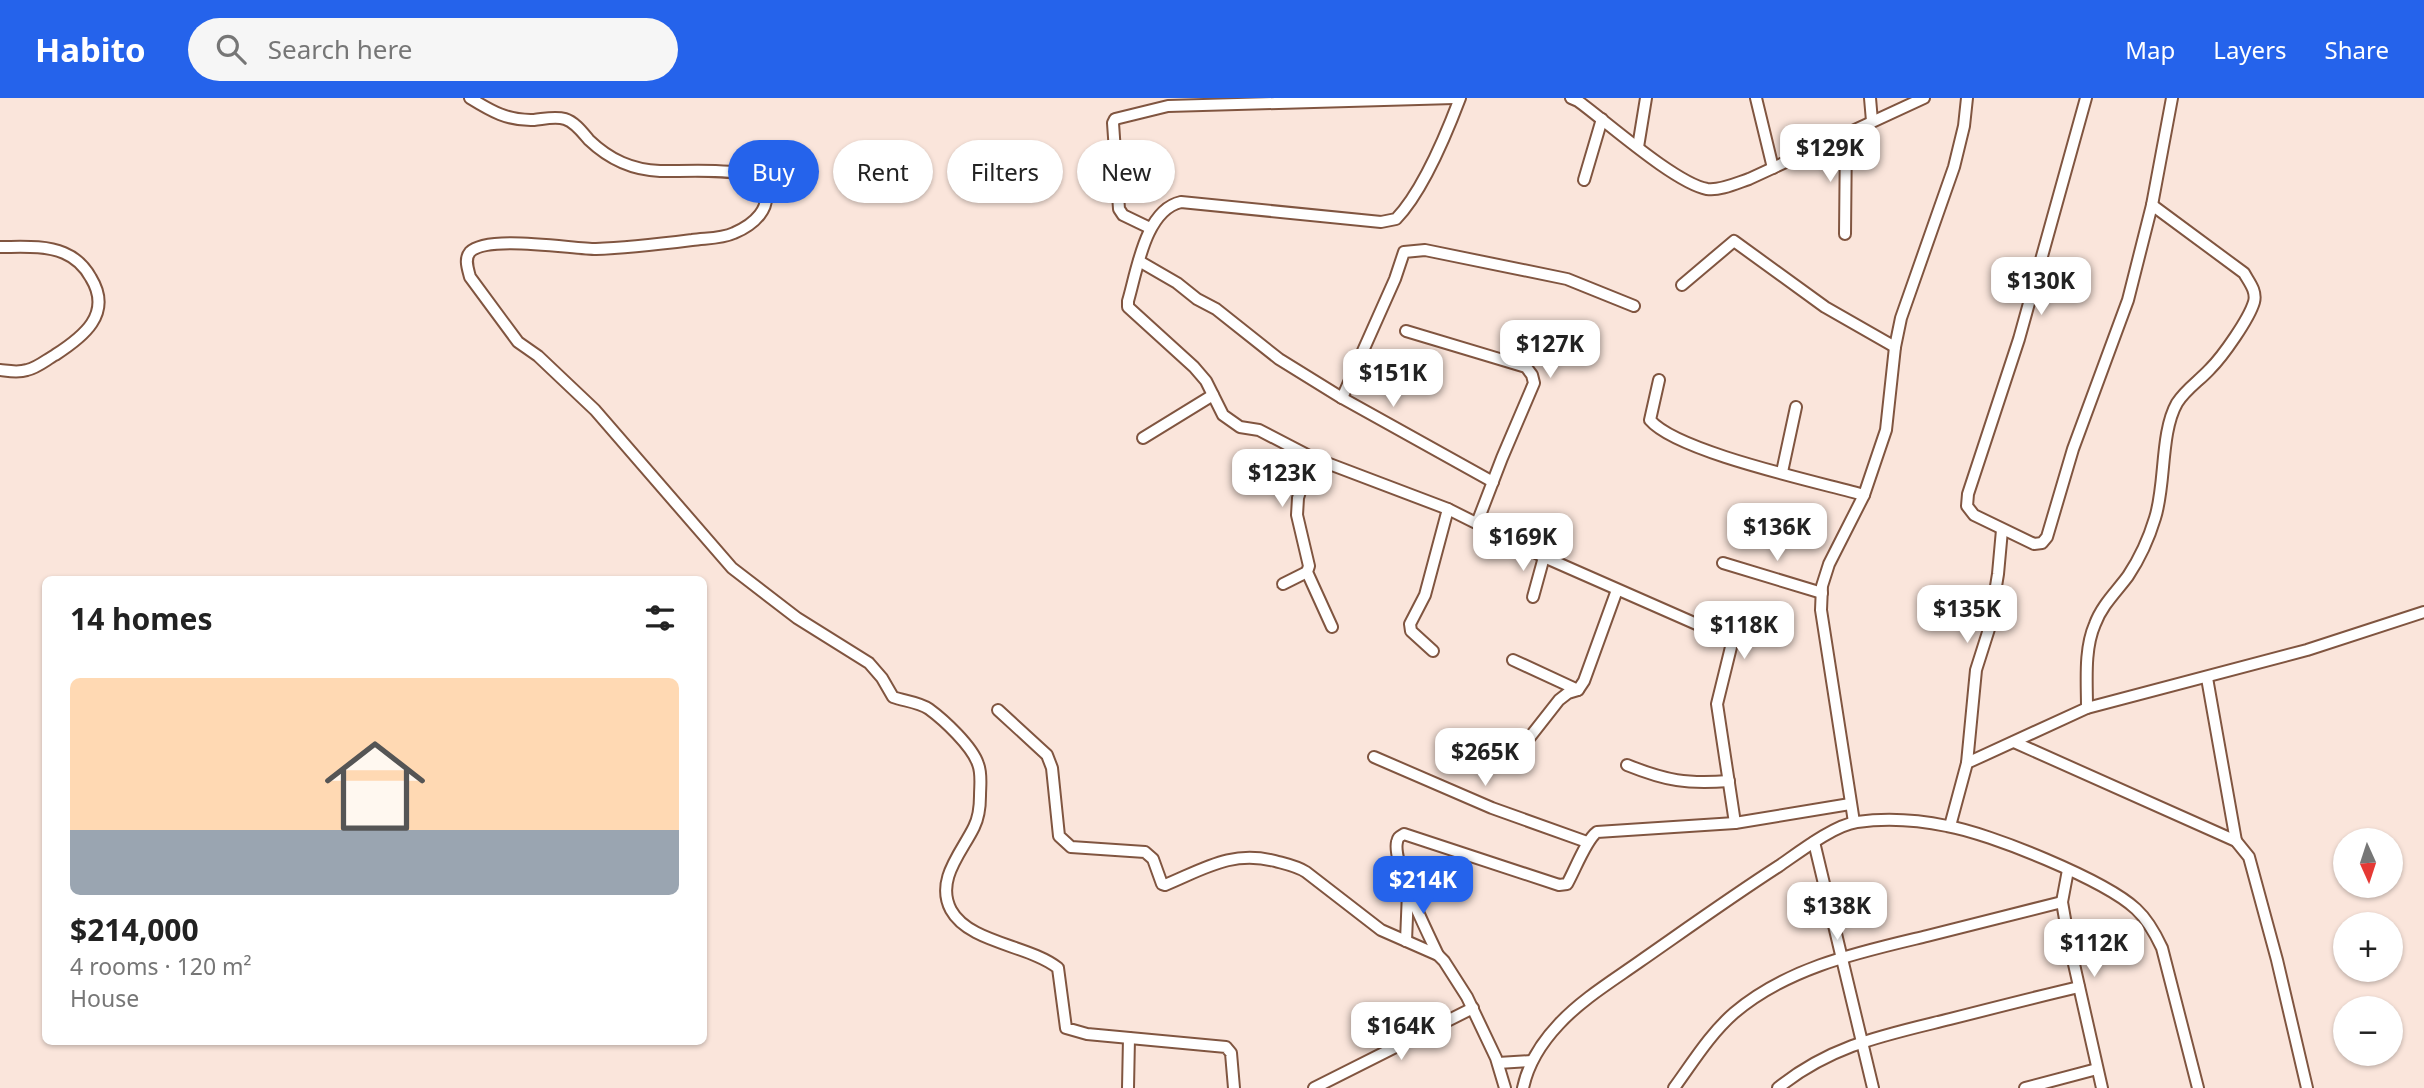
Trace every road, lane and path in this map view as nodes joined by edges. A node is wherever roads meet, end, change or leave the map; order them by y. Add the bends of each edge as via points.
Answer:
1 (470, 98) edge
2 (1454, 98) edge
3 (1460, 98) edge
4 (1571, 98) edge
5 (1646, 98) edge
6 (1756, 98) edge
7 (1871, 98) edge
8 (1924, 98) edge
9 (1968, 98) edge
10 (2086, 98) edge
11 (2172, 98) edge
12 (1602, 119) junction
13 (1872, 121) junction
14 (1846, 133) junction
15 (1638, 147) junction
16 (1773, 168) junction
17 (1584, 180) dead end
18 (2152, 205) junction
19 (1150, 228) junction
20 (1845, 234) dead end
21 (0, 247) edge
22 (1139, 261) junction
23 (1682, 285) dead end
24 (1634, 306) dead end
25 (1406, 331) dead end
26 (1895, 347) junction
27 (0, 370) edge
28 (1659, 380) dead end
29 (1213, 395) junction
30 (1342, 398) junction
31 (1796, 407) dead end
32 (1143, 438) dead end
33 (1311, 457) junction
34 (1782, 472) junction
35 (1493, 482) junction
36 (1864, 495) junction
37 (1448, 509) junction
38 (1477, 523) junction
39 (2002, 530) junction
40 (1544, 557) junction
41 (1723, 563) dead end
42 (1307, 572) junction
43 (1283, 584) dead end
44 (1617, 590) junction
45 (1822, 593) junction
46 (1533, 597) dead end
47 (2424, 612) edge
48 (1332, 627) dead end
49 (1433, 650) dead end
50 (1513, 660) dead end
51 (2207, 678) junction
52 (1578, 690) junction
53 (2087, 708) junction
54 (998, 710) dead end
55 (2014, 742) junction
56 (1374, 757) dead end
57 (1967, 763) junction
58 (1508, 765) dead end
59 (1627, 765) dead end
60 (1729, 781) junction
61 (1850, 804) junction
62 (1854, 822) junction
63 (1735, 823) junction
64 (1950, 826) junction
65 (2236, 841) junction
66 (1587, 842) junction
67 (1814, 842) junction
68 (2068, 870) junction
69 (1408, 889) junction
70 (2062, 902) junction
71 (1406, 941) junction
72 (1438, 955) junction
73 (1841, 957) junction
74 (2079, 986) junction
75 (1473, 1008) junction
76 (1129, 1038) junction
77 (1860, 1041) junction
78 (1532, 1061) junction
79 (1498, 1063) junction
80 (2097, 1069) junction
81 (1526, 1076) junction
82 (1504, 1083) edge
83 (1128, 1088) edge
84 (1234, 1088) edge
85 (1314, 1088) edge
86 (1523, 1088) edge
87 (1674, 1088) edge
88 (1778, 1088) edge
89 (1873, 1088) edge
90 (2025, 1088) edge
91 (2102, 1088) edge
92 (2198, 1088) edge
93 (2307, 1088) edge

1 - 76 street via 513,120 568,120 611,158 632,168 702,170 761,181 762,214 733,233 627,247 485,246 468,254 470,277 518,342 595,410 732,568 797,618 869,663 893,697 926,707 973,753 981,779 980,808 950,872 947,898 951,909 971,929 1058,968 1066,1028
2 - 19 street via 1168,106 1115,119 1119,209
3 - 19 street via 1446,135 1396,219 1381,222 1181,202 1166,207
4 - 12 street
5 - 15 street
6 - 16 street
7 - 13 street
8 - 13 street
9 - 26 street via 1954,167
10 - 39 street via 2019,339 1968,494 1967,506 1974,515
11 - 18 street
12 - 15 street
12 - 17 street
13 - 14 street
14 - 16 street
14 - 20 street
15 - 16 street via 1682,178 1708,189 1731,186
18 - 39 street via 2128,300 2073,449 2047,537 2034,544
18 - 53 street via 2244,273 2254,301 2211,369 2176,404 2161,496 2146,545 2095,624 2087,664
19 - 22 street
21 - 27 street via 65,253 89,274 98,302 92,326 75,342 27,370
22 - 29 street via 1128,307 1194,367
22 - 30 street
23 - 26 street via 1734,241 1825,307
24 - 30 street via 1567,279 1407,250
25 - 35 street via 1526,367 1532,375 1534,383
26 - 36 street via 1886,430
28 - 34 street via 1650,420 1656,428 1706,451
29 - 32 street
29 - 33 street via 1223,415 1240,427 1259,430
30 - 35 street
31 - 34 street
33 - 37 street
33 - 42 street via 1297,515
34 - 36 street
35 - 38 street
36 - 45 street via 1829,564
37 - 38 street
37 - 49 street via 1424,595 1410,624 1411,631
38 - 40 street
39 - 57 street via 1989,629 1976,670
40 - 44 street
40 - 46 street
41 - 45 street
42 - 43 street
42 - 48 street
44 - 52 street
44 - 60 street via 1730,640 1717,704
45 - 61 street
47 - 51 street
50 - 52 street
51 - 53 street
51 - 65 street
52 - 58 street via 1559,700
53 - 55 street
54 - 71 street via 1047,755 1059,836 1071,847 1145,852 1164,885 1232,858 1258,857 1294,866 1381,930
55 - 57 street
55 - 65 street
56 - 66 street via 1492,808
57 - 64 street
59 - 60 street via 1677,782
60 - 63 street
61 - 62 street
61 - 63 street
62 - 64 street
62 - 67 street
63 - 66 street via 1597,832
64 - 68 street
65 - 93 street via 2249,857
66 - 69 street via 1567,884 1559,885 1404,834 1396,849
67 - 73 street
67 - 78 street via 1593,995 1559,1024
68 - 70 street
68 - 92 street via 2135,908 2152,928 2162,948
69 - 71 street
69 - 72 street
70 - 73 street
70 - 74 street
71 - 72 street
72 - 75 street
73 - 77 street
73 - 87 street via 1757,996 1736,1012 1716,1030
74 - 77 street
74 - 80 street
75 - 79 street
75 - 85 street
76 - 83 street
76 - 84 street via 1226,1047 1231,1053
77 - 88 street via 1795,1074
77 - 89 street
78 - 79 street
78 - 81 street
79 - 82 street
80 - 90 street
80 - 91 street
81 - 82 street
81 - 86 street

